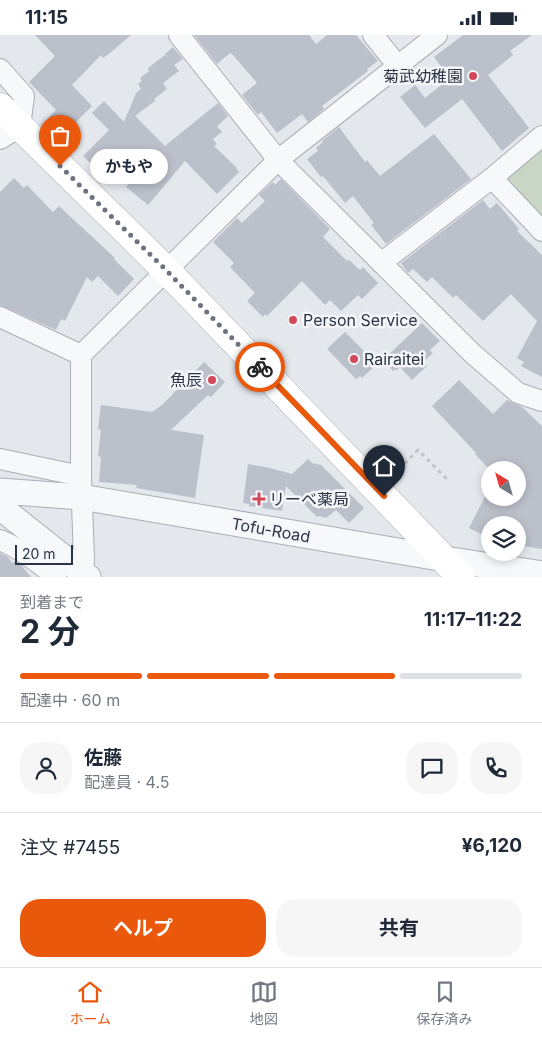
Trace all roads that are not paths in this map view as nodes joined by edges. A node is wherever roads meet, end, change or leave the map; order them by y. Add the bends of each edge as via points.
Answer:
1 (179, 35) edge
2 (373, 35) edge
3 (437, 35) edge
4 (398, 66) junction
5 (0, 69) edge
6 (0, 107) edge
7 (10, 133) edge
8 (542, 136) edge
9 (278, 160) junction
10 (492, 179) junction
11 (542, 231) edge
12 (381, 263) junction
13 (166, 270) junction
14 (0, 317) edge
15 (81, 355) junction
16 (542, 401) edge
17 (0, 459) edge
18 (81, 486) junction
19 (0, 491) edge
20 (0, 507) edge
21 (0, 540) edge
22 (453, 568) edge
23 (542, 574) edge
24 (84, 576) edge
25 (56, 577) edge

1 - 9 street
2 - 4 street
3 - 4 street
4 - 9 street
5 - 7 street via 24,96
6 - 7 main road
7 - 13 main road
8 - 10 street
9 - 12 street
9 - 13 street
10 - 11 street
10 - 12 street
12 - 16 street via 473,355 518,393
13 - 15 street
13 - 22 main road
14 - 15 street
15 - 18 street
17 - 18 street
18 - 19 street, Tofu-Road
18 - 22 street, Tofu-Road
18 - 24 street
20 - 24 street
21 - 25 street
22 - 23 street, Tofu-Road

